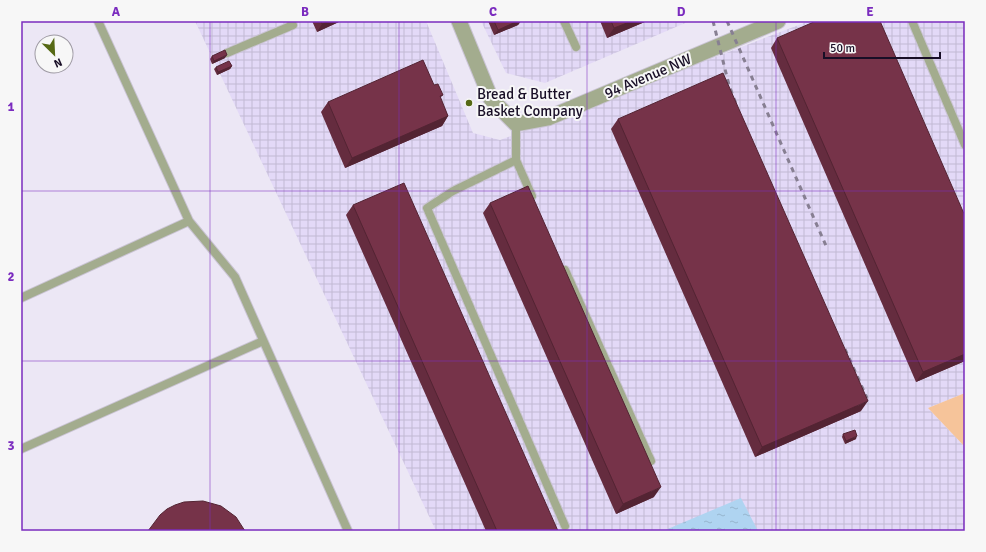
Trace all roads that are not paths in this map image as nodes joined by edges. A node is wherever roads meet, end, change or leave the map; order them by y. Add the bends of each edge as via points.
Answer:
1 (98, 21) edge
2 (291, 21) edge
3 (459, 21) edge
4 (564, 21) edge
5 (778, 21) edge
6 (912, 21) edge
7 (576, 47) dead end
8 (227, 54) edge
9 (516, 124) junction
10 (965, 145) edge
11 (516, 160) junction
12 (535, 203) edge
13 (189, 221) junction
14 (561, 260) edge
15 (21, 298) edge
16 (263, 340) junction
17 (21, 449) edge
18 (651, 461) edge
19 (565, 526) dead end
20 (348, 531) edge

1 - 13 lane
2 - 8 lane via 293,25
3 - 9 street via 491,99
4 - 7 lane
5 - 9 street, 94 Avenue NW via 548,118
6 - 10 lane
9 - 11 lane
11 - 12 lane
11 - 19 lane via 453,191 427,208
13 - 15 lane
13 - 16 lane via 235,277
14 - 18 lane
16 - 17 lane
16 - 20 lane

